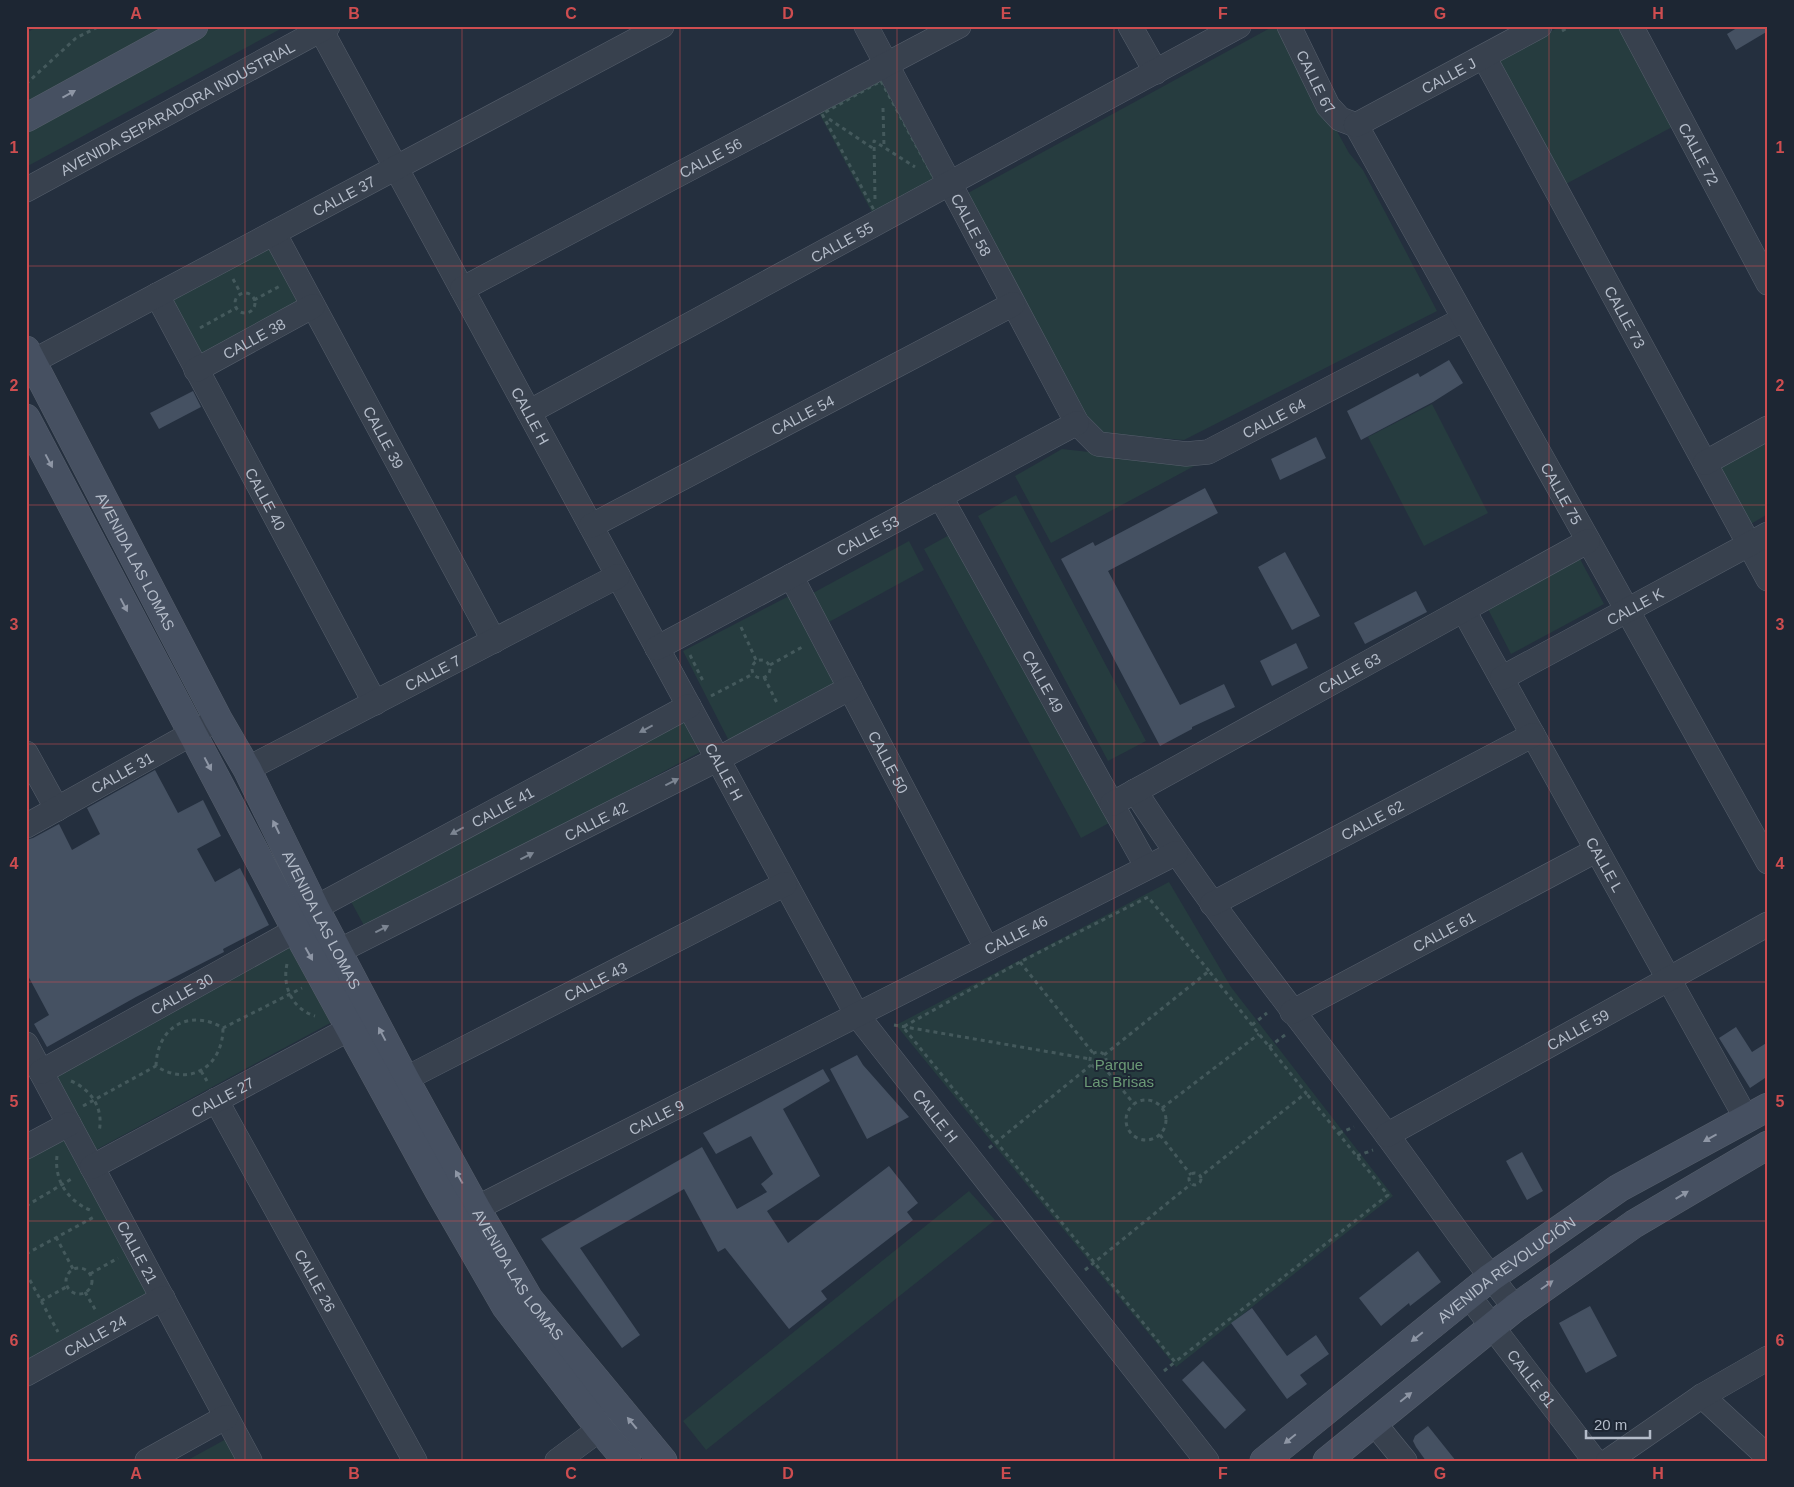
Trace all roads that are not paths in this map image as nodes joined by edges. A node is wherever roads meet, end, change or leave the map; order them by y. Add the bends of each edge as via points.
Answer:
1 (194, 26) edge
2 (662, 26) edge
3 (866, 26) edge
4 (960, 26) edge
5 (1130, 26) edge
6 (1239, 26) edge
7 (1288, 26) edge
8 (1631, 26) edge
9 (324, 28) edge
10 (1547, 31) edge
11 (1484, 57) junction
12 (886, 65) junction
13 (1156, 72) junction
14 (26, 118) edge
15 (1356, 125) junction
16 (396, 168) junction
17 (939, 181) junction
18 (26, 190) edge
19 (274, 233) junction
20 (1768, 283) edge
21 (462, 289) junction
22 (157, 296) junction
23 (1013, 304) junction
24 (313, 306) junction
25 (1464, 319) junction
26 (28, 359) edge
27 (196, 370) junction
28 (529, 412) junction
29 (26, 418) edge
30 (1076, 423) junction
31 (1768, 428) edge
32 (1705, 463) junction
33 (940, 496) junction
34 (591, 526) junction
35 (1758, 539) edge
36 (1588, 541) junction
37 (618, 576) junction
38 (791, 576) junction
39 (1768, 579) edge
40 (1627, 610) junction
41 (1464, 611) junction
42 (494, 641) junction
43 (657, 648) junction
44 (1502, 678) junction
45 (850, 688) junction
46 (375, 703) junction
47 (689, 706) junction
48 (218, 719) junction
49 (192, 733) junction
50 (1533, 735) junction
51 (26, 753) edge
52 (718, 759) junction
53 (247, 770) junction
54 (1136, 791) junction
55 (1112, 804) junction
56 (57, 808) junction
57 (26, 826) edge
58 (1597, 850) junction
59 (1176, 853) junction
60 (1768, 862) edge
61 (1147, 867) junction
62 (786, 884) junction
63 (1212, 904) junction
64 (315, 908) junction
65 (1768, 924) edge
66 (296, 930) junction
67 (995, 945) junction
68 (338, 951) junction
69 (1669, 978) junction
70 (1292, 1012) junction
71 (857, 1015) junction
72 (351, 1028) junction
73 (26, 1044) edge
74 (41, 1072) junction
75 (405, 1079) junction
76 (212, 1092) junction
77 (1757, 1112) edge
78 (67, 1120) junction
79 (1387, 1136) junction
80 (1768, 1144) edge
81 (26, 1147) edge
82 (92, 1167) junction
83 (466, 1214) junction
84 (1490, 1278) junction
85 (1468, 1296) junction
86 (163, 1298) junction
87 (1515, 1308) junction
88 (1493, 1326) junction
89 (1768, 1358) edge
90 (26, 1374) edge
91 (1702, 1396) junction
92 (226, 1417) junction
93 (1374, 1423) junction
94 (600, 1429) junction
95 (1768, 1457) edge
96 (156, 1458) edge
97 (250, 1461) edge
98 (415, 1461) edge
99 (557, 1461) edge
100 (627, 1461) edge
101 (664, 1461) edge
102 (1207, 1461) edge
103 (1264, 1461) edge
104 (1328, 1461) edge
105 (1405, 1461) edge
106 (1595, 1461) edge
107 (1608, 1461) edge

14 -> 1 street
2 - 16 street, CALLE 37
3 - 12 street, CALLE 58
4 - 12 street, CALLE 56
5 - 13 street
6 - 13 street, CALLE 55
7 - 15 street, CALLE 67 via 1328,106 1340,119
8 - 20 street, CALLE 72
9 - 16 street, CALLE H
9 - 18 street, AVENIDA SEPARADORA INDUSTRIAL
10 - 11 street, CALLE J
11 - 15 street, CALLE J
11 - 32 street, CALLE 73
12 - 17 street, CALLE 58
12 - 21 street, CALLE 56 via 819,108
13 - 17 street, CALLE 55
15 - 25 street, CALLE 75
16 - 19 street, CALLE 37
16 - 21 street, CALLE H
17 - 23 street, CALLE 58
17 - 28 street, CALLE 55
19 - 22 street, CALLE 37
19 - 24 street, CALLE 39
21 - 28 street, CALLE H
22 - 26 street, CALLE 37
22 - 27 street, CALLE 40
23 - 30 street, CALLE 58
23 - 34 street, CALLE 54
24 - 27 street, CALLE 38
24 - 42 street, CALLE 39
25 - 30 street, CALLE 64 via 1208,452 1186,454 1098,444
25 - 36 street, CALLE 75
26 - 48 street, AVENIDA LAS LOMAS
27 - 46 street, CALLE 40
28 - 34 street, CALLE H
29 -> 49 street, AVENIDA LAS LOMAS
30 - 33 street, CALLE 53
31 - 32 street
32 - 35 street, CALLE 73
33 - 38 street, CALLE 53
33 - 55 street, CALLE 49
34 - 37 street, CALLE H
35 - 39 street, CALLE 73
35 - 40 street, CALLE K
36 - 40 street, CALLE 75
36 - 41 street, CALLE 63
37 - 42 street, CALLE 7
37 - 43 street, CALLE H
38 - 43 street, CALLE 53
38 - 45 street, CALLE 50
40 - 44 street, CALLE K
40 - 60 street, CALLE 75
41 - 44 street, CALLE L
41 - 54 street, CALLE 63
42 - 46 street, CALLE 7
43 - 47 street, CALLE H
44 - 50 street, CALLE L
45 - 52 street, CALLE 42
45 - 67 street, CALLE 50
46 - 53 street, CALLE 7
47 - 52 street, CALLE H
47 -> 64 street, CALLE 41
48 - 49 street, CALLE 31
48 - 53 street, AVENIDA LAS LOMAS
49 - 56 street, CALLE 31
49 -> 66 street, AVENIDA LAS LOMAS
50 - 58 street, CALLE L
50 - 63 street, CALLE 62
51 - 56 street
52 - 62 street, CALLE H
68 -> 52 street, CALLE 42
64 -> 53 street, AVENIDA LAS LOMAS
54 - 55 street, CALLE 63
54 - 59 street
55 - 61 street, CALLE 49
56 - 57 street, CALLE 31
58 - 69 street, CALLE L
58 - 70 street, CALLE 61
59 - 61 street, CALLE 46
59 - 63 street
61 - 67 street, CALLE 46
62 - 71 street, CALLE H
62 - 75 street, CALLE 43
63 - 70 street
64 - 66 street, CALLE 30
64 - 68 street, AVENIDA LAS LOMAS
65 - 69 street, CALLE 59
66 -> 72 street, AVENIDA LAS LOMAS
66 - 74 street, CALLE 30
67 - 71 street, CALLE 46
75 -> 68 street, AVENIDA LAS LOMAS
69 - 77 street, CALLE L
69 - 79 street, CALLE 59
70 - 79 street
71 - 83 street, CALLE 9
71 - 102 street, CALLE H
72 - 76 street, CALLE 27
72 - 83 street, AVENIDA LAS LOMAS
73 - 74 street, CALLE 21
74 - 78 street, CALLE 21
83 -> 75 street, AVENIDA LAS LOMAS
76 - 82 street, CALLE 27
76 - 98 street, CALLE 26
77 -> 84 street, AVENIDA REVOLUCIÓN via 1619,1188
78 - 81 street
78 - 82 street, CALLE 21
79 - 84 street
87 -> 80 street via 1634,1224
82 - 86 street, CALLE 21 via 107,1210
83 - 94 street, AVENIDA LAS LOMAS via 506,1307
101 -> 83 street, AVENIDA LAS LOMAS via 529,1299
84 - 85 street, AVENIDA REVOLUCIÓN
84 - 87 street
85 - 88 street, CALLE 81
85 -> 103 street, AVENIDA REVOLUCIÓN
86 - 90 street, CALLE 24
86 - 92 street, CALLE 21
87 - 88 street
93 -> 88 street
88 - 106 street, CALLE 81
89 - 91 street
91 - 95 street
91 - 107 street
92 - 96 street
92 - 97 street, CALLE 21
93 - 104 street
93 - 105 street
94 - 99 street
94 - 100 street, AVENIDA LAS LOMAS

